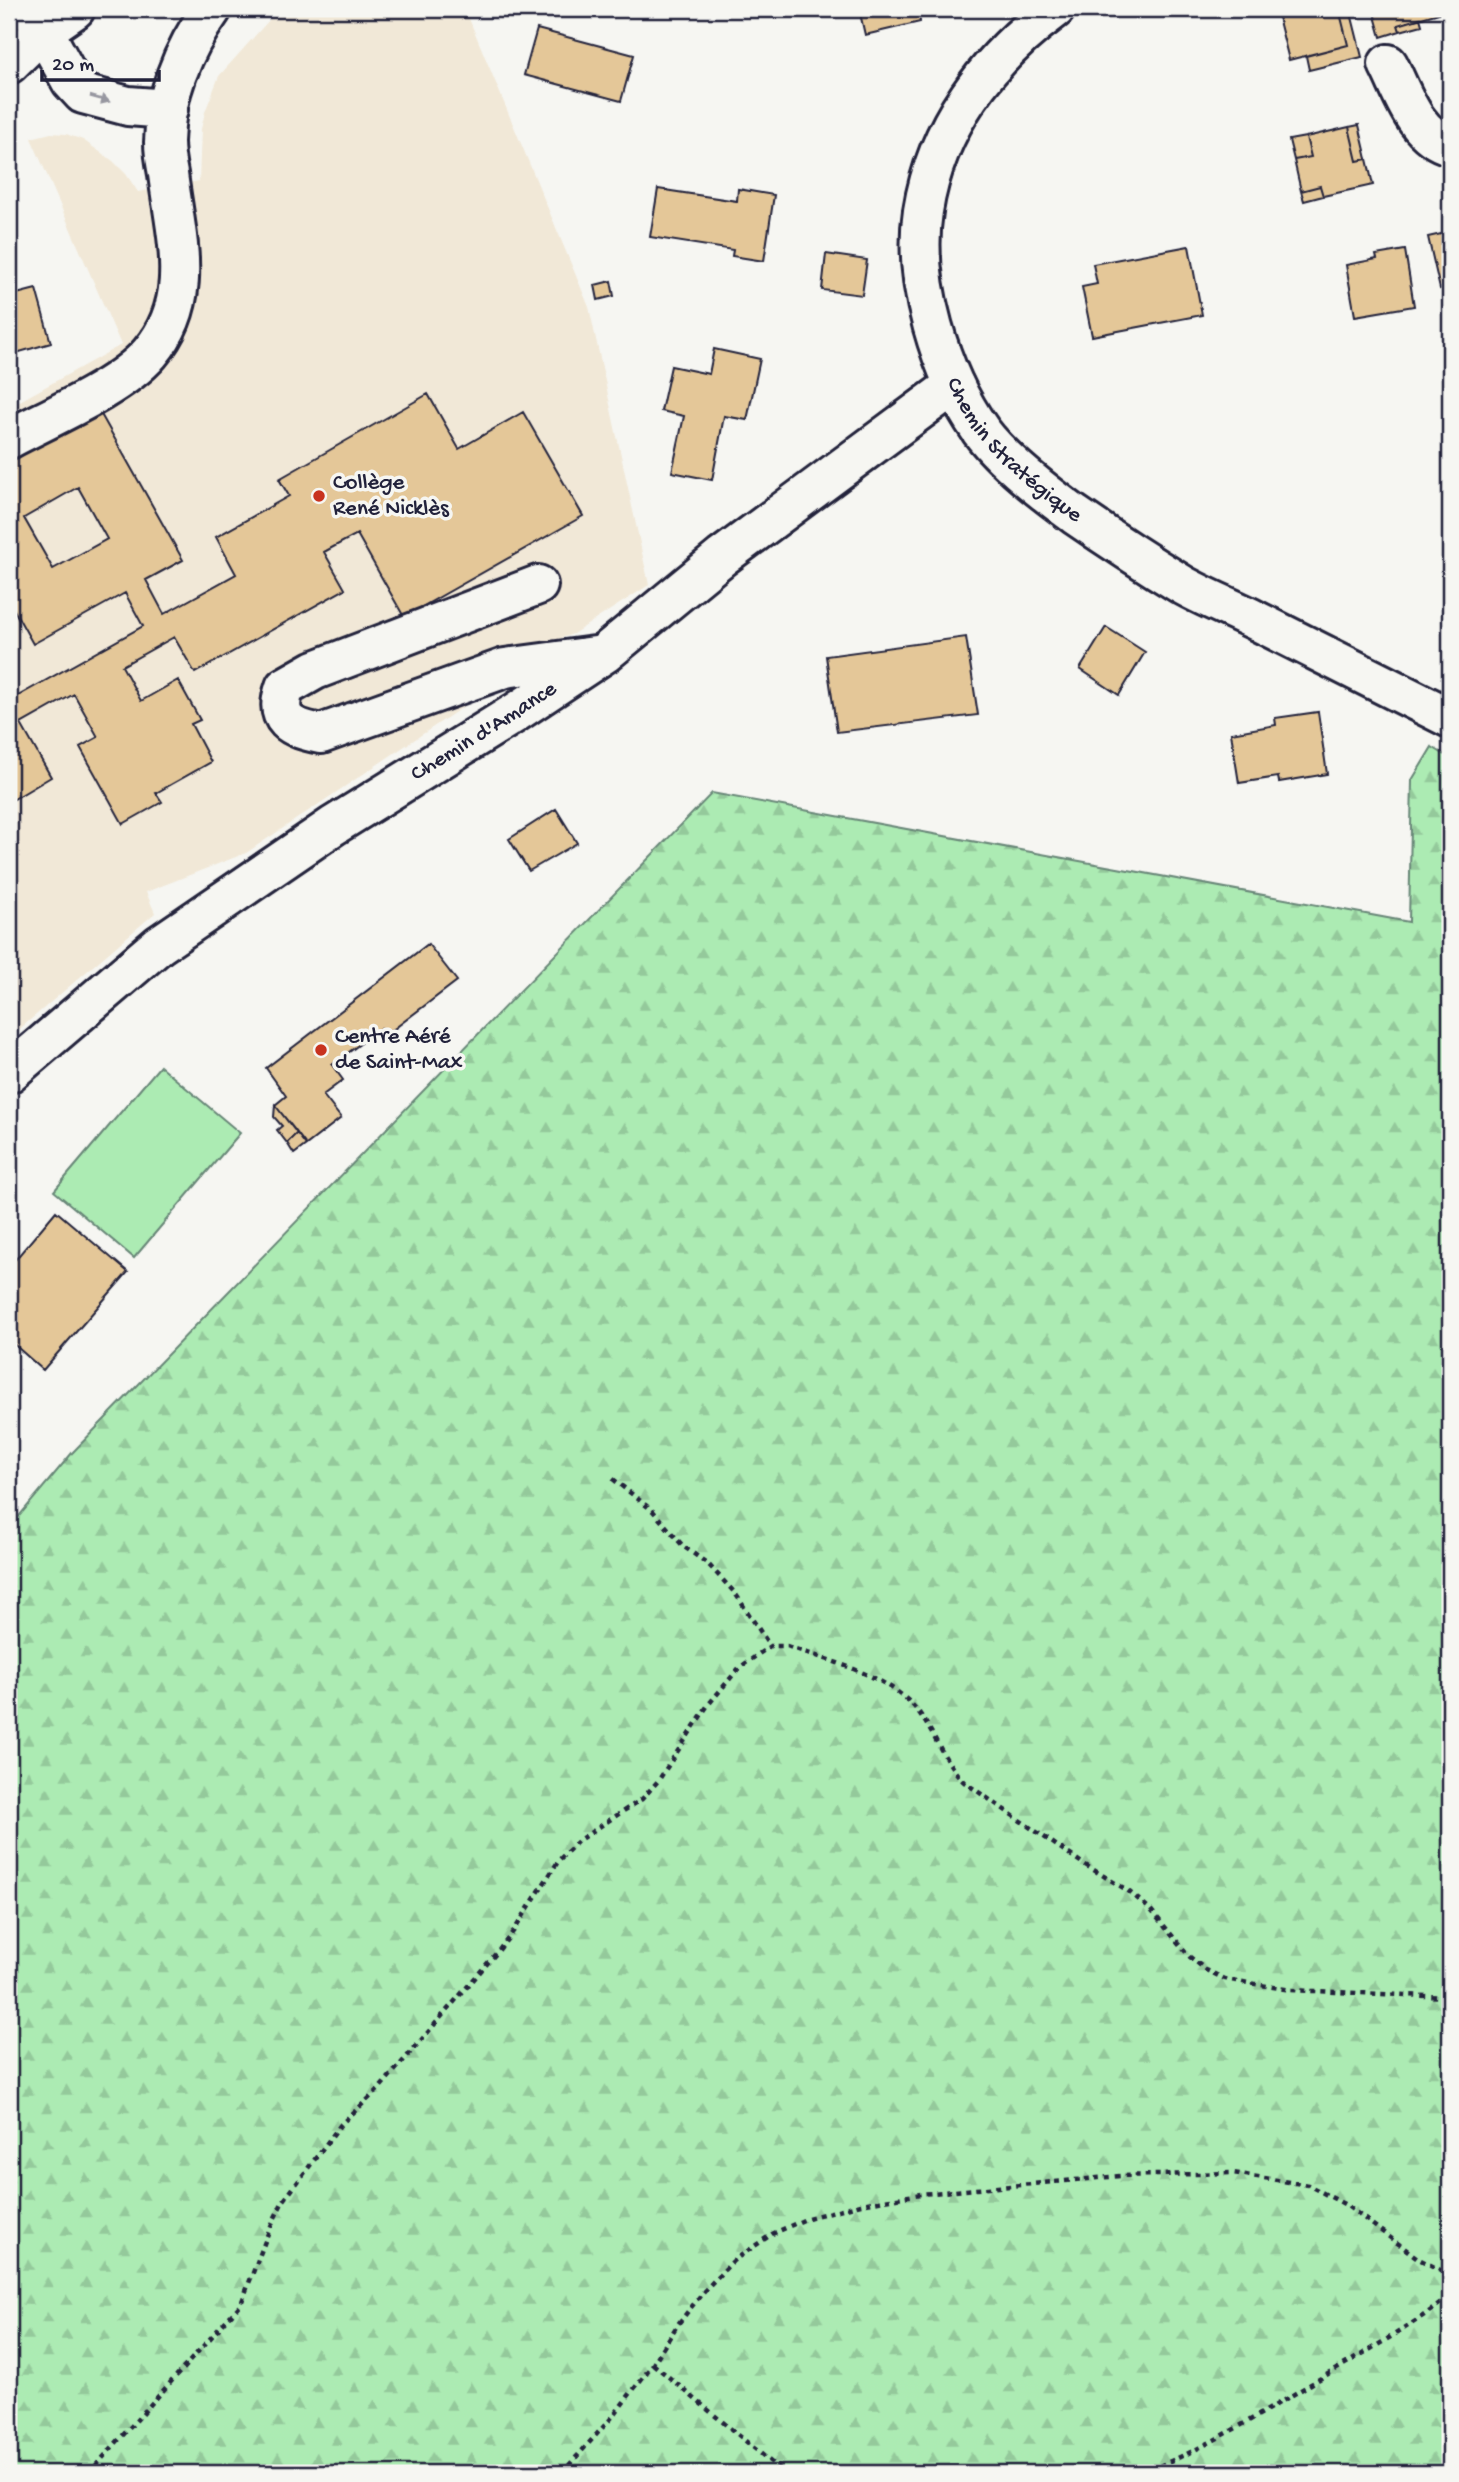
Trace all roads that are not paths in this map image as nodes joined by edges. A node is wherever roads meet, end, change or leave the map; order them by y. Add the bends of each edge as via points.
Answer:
1 (75, 9) edge
2 (212, 9) edge
3 (1055, 9) edge
4 (35, 20) edge
5 (9, 64) edge
6 (1388, 64) dead end
7 (168, 109) junction
8 (1450, 145) edge
9 (954, 385) junction
10 (9, 439) edge
11 (538, 585) dead end
12 (604, 654) junction
13 (1450, 718) edge
14 (9, 1073) edge

1 - 4 street
2 - 7 street via 178,67
3 - 9 street, Chemin Stratégique via 1024,32 973,90 940,149 926,189 920,247 924,283
4 - 5 street
4 -> 7 street via 83,94 128,106
6 - 8 street via 1418,123
7 - 10 street via 164,144 180,285 171,321 150,353 122,378
9 - 12 street, Chemin d'Amance via 722,557
9 - 13 street, Chemin Stratégique via 982,432 1012,463 1046,494 1106,536 1184,585
11 - 12 street via 315,670 285,687 280,700 284,716 295,729 321,734 505,667
12 - 14 street, Chemin d'Amance via 332,826 159,945

